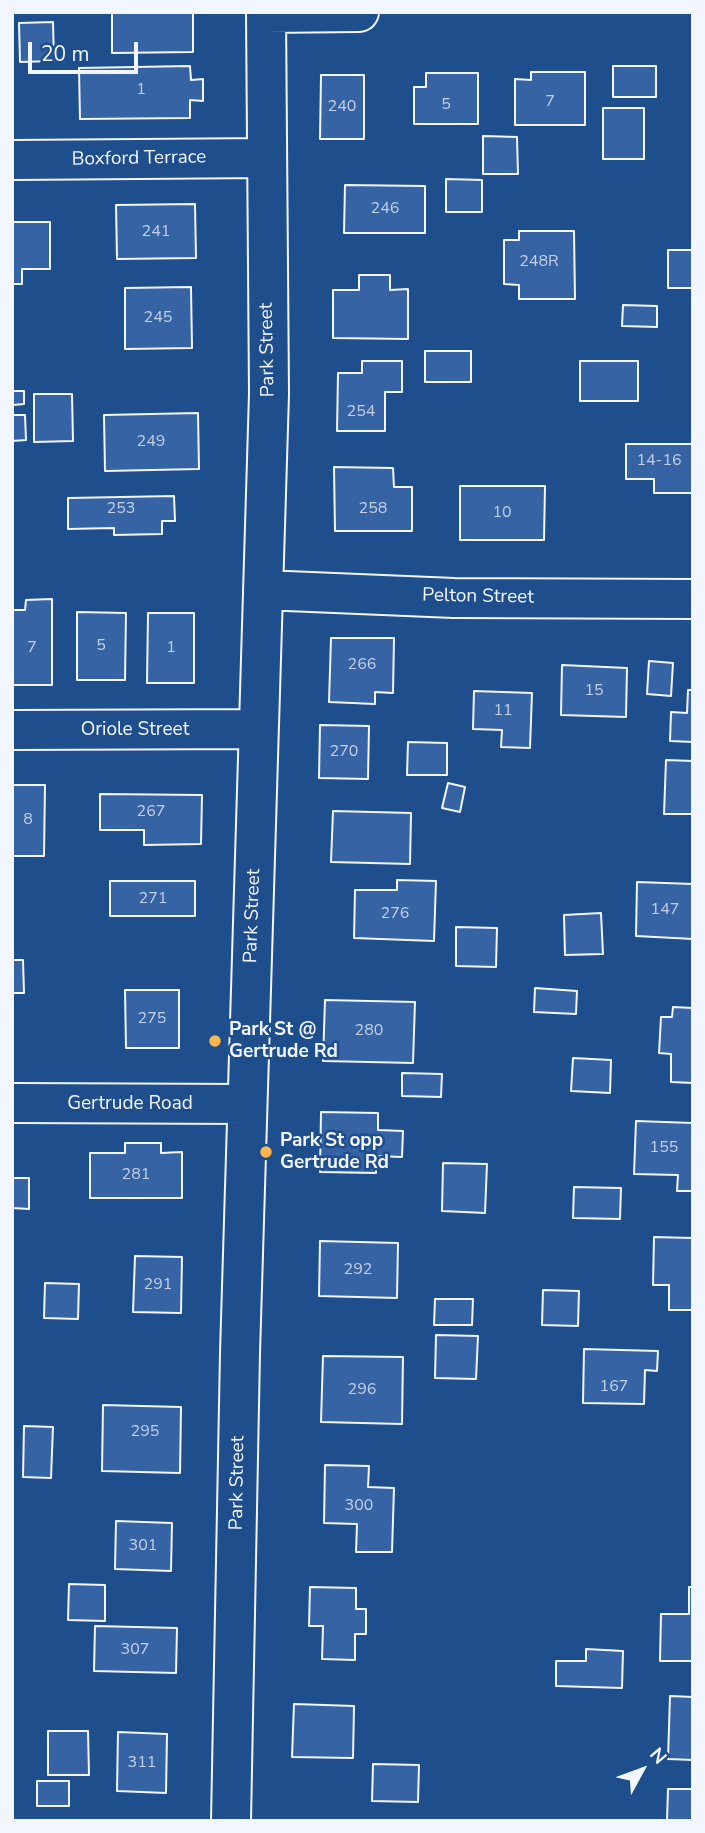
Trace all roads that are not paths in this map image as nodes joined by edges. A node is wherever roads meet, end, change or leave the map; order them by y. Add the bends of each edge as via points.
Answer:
1 (359, 12) edge
2 (266, 13) edge
3 (266, 158) junction
4 (12, 160) edge
5 (263, 590) junction
6 (693, 599) edge
7 (258, 729) junction
8 (12, 730) edge
9 (12, 1103) edge
10 (247, 1104) junction
11 (231, 1821) edge

1 - 2 street
2 - 3 street, Park Street
3 - 4 street, Boxford Terrace
3 - 5 street, Park Street via 269,394
5 - 6 street, Pelton Street via 454,598
5 - 7 street, Park Street
7 - 8 street, Oriole Street
7 - 10 street, Park Street
9 - 10 street, Gertrude Road
10 - 11 street, Park Street

